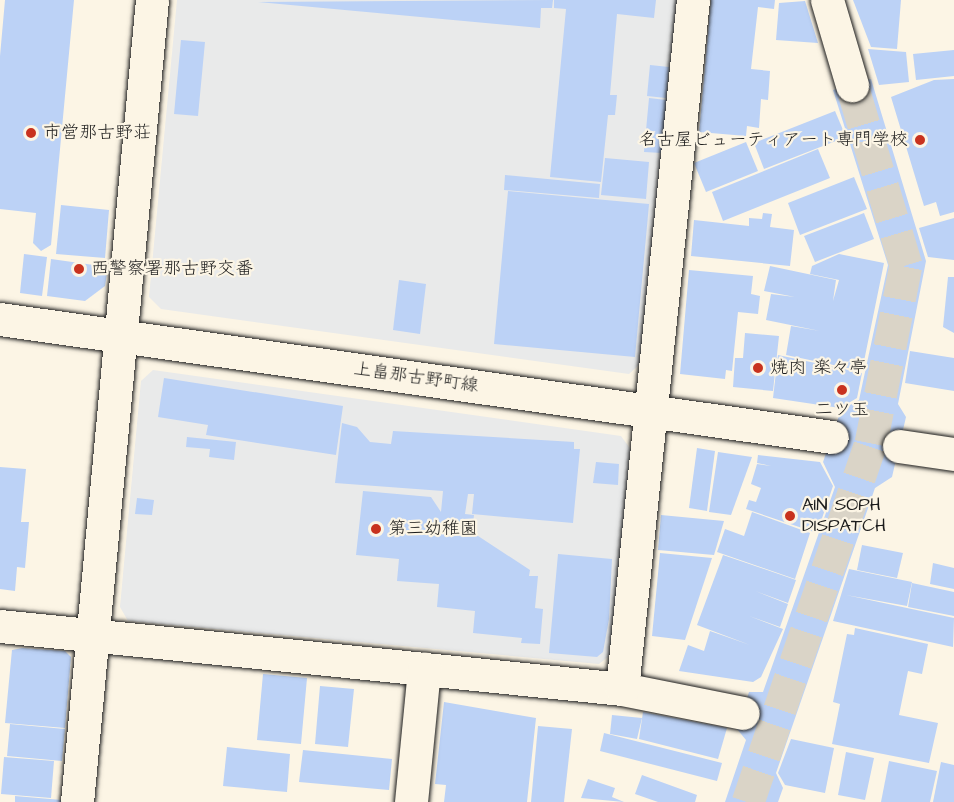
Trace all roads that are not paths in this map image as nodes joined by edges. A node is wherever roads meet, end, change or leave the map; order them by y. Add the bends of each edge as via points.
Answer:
1 (152, 0) edge
2 (693, 0) edge
3 (826, 0) edge
4 (852, 85) tunnel mouth
5 (0, 319) edge
6 (120, 335) junction
7 (651, 411) junction
8 (832, 437) dead end
9 (898, 446) dead end
10 (954, 454) edge
11 (0, 626) edge
12 (91, 633) junction
13 (424, 669) junction
14 (622, 689) junction
15 (743, 713) dead end
16 (76, 802) edge
17 (411, 802) edge

1 - 6 street
2 - 7 street
3 - 4 street
5 - 6 street, 上畠那古野町線
6 - 7 street, 上畠那古野町線
6 - 12 street
7 - 8 street, 上畠那古野町線
7 - 14 street
9 - 10 street
11 - 12 street
12 - 13 street
12 - 16 street
13 - 14 street
13 - 17 street
14 - 15 street

